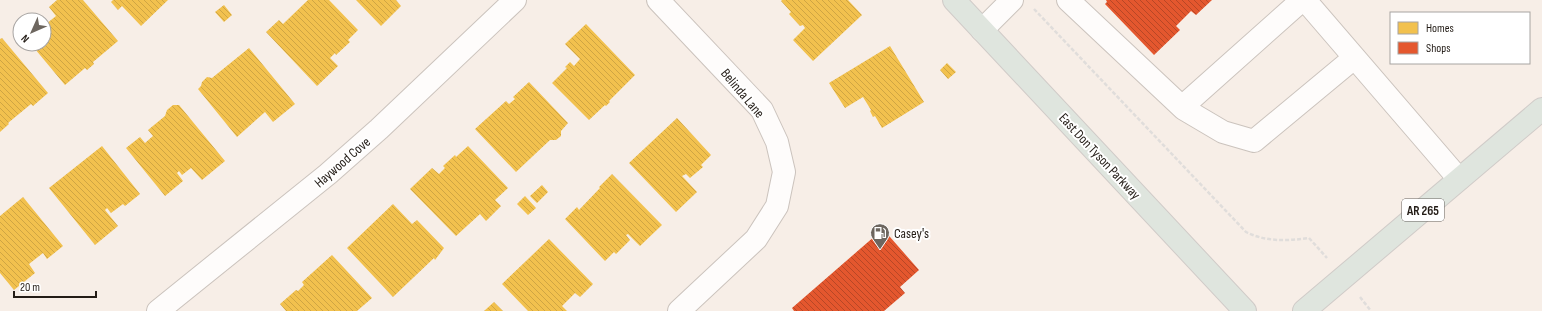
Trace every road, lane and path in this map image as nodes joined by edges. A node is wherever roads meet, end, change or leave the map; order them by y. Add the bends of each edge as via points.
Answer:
1 (515, 0) edge
2 (658, 0) edge
3 (954, 0) edge
4 (1012, 0) edge
5 (1068, 0) edge
6 (1302, 0) edge
7 (1305, 0) edge
8 (1044, 19) dead end
9 (982, 30) junction
10 (1354, 58) junction
11 (1182, 107) junction
12 (1542, 109) edge
13 (1459, 180) junction
14 (1315, 245) dead end
15 (158, 311) edge
16 (680, 311) edge
17 (1245, 311) edge
18 (1304, 311) edge

1 - 15 street, Haywood Cove via 328,174
2 - 16 street, Belinda Lane via 762,110 777,142 784,172 777,206 756,239
3 - 9 main road, East Don Tyson Parkway
4 - 9 street
5 - 11 street
6 - 11 street
7 - 10 street
8 - 14 path via 1246,232 1256,237 1282,241 1309,238
9 - 17 main road, East Don Tyson Parkway
10 - 11 street via 1254,141 1223,132
10 - 13 street
12 - 13 main road, AR 265
13 - 18 main road, AR 265

